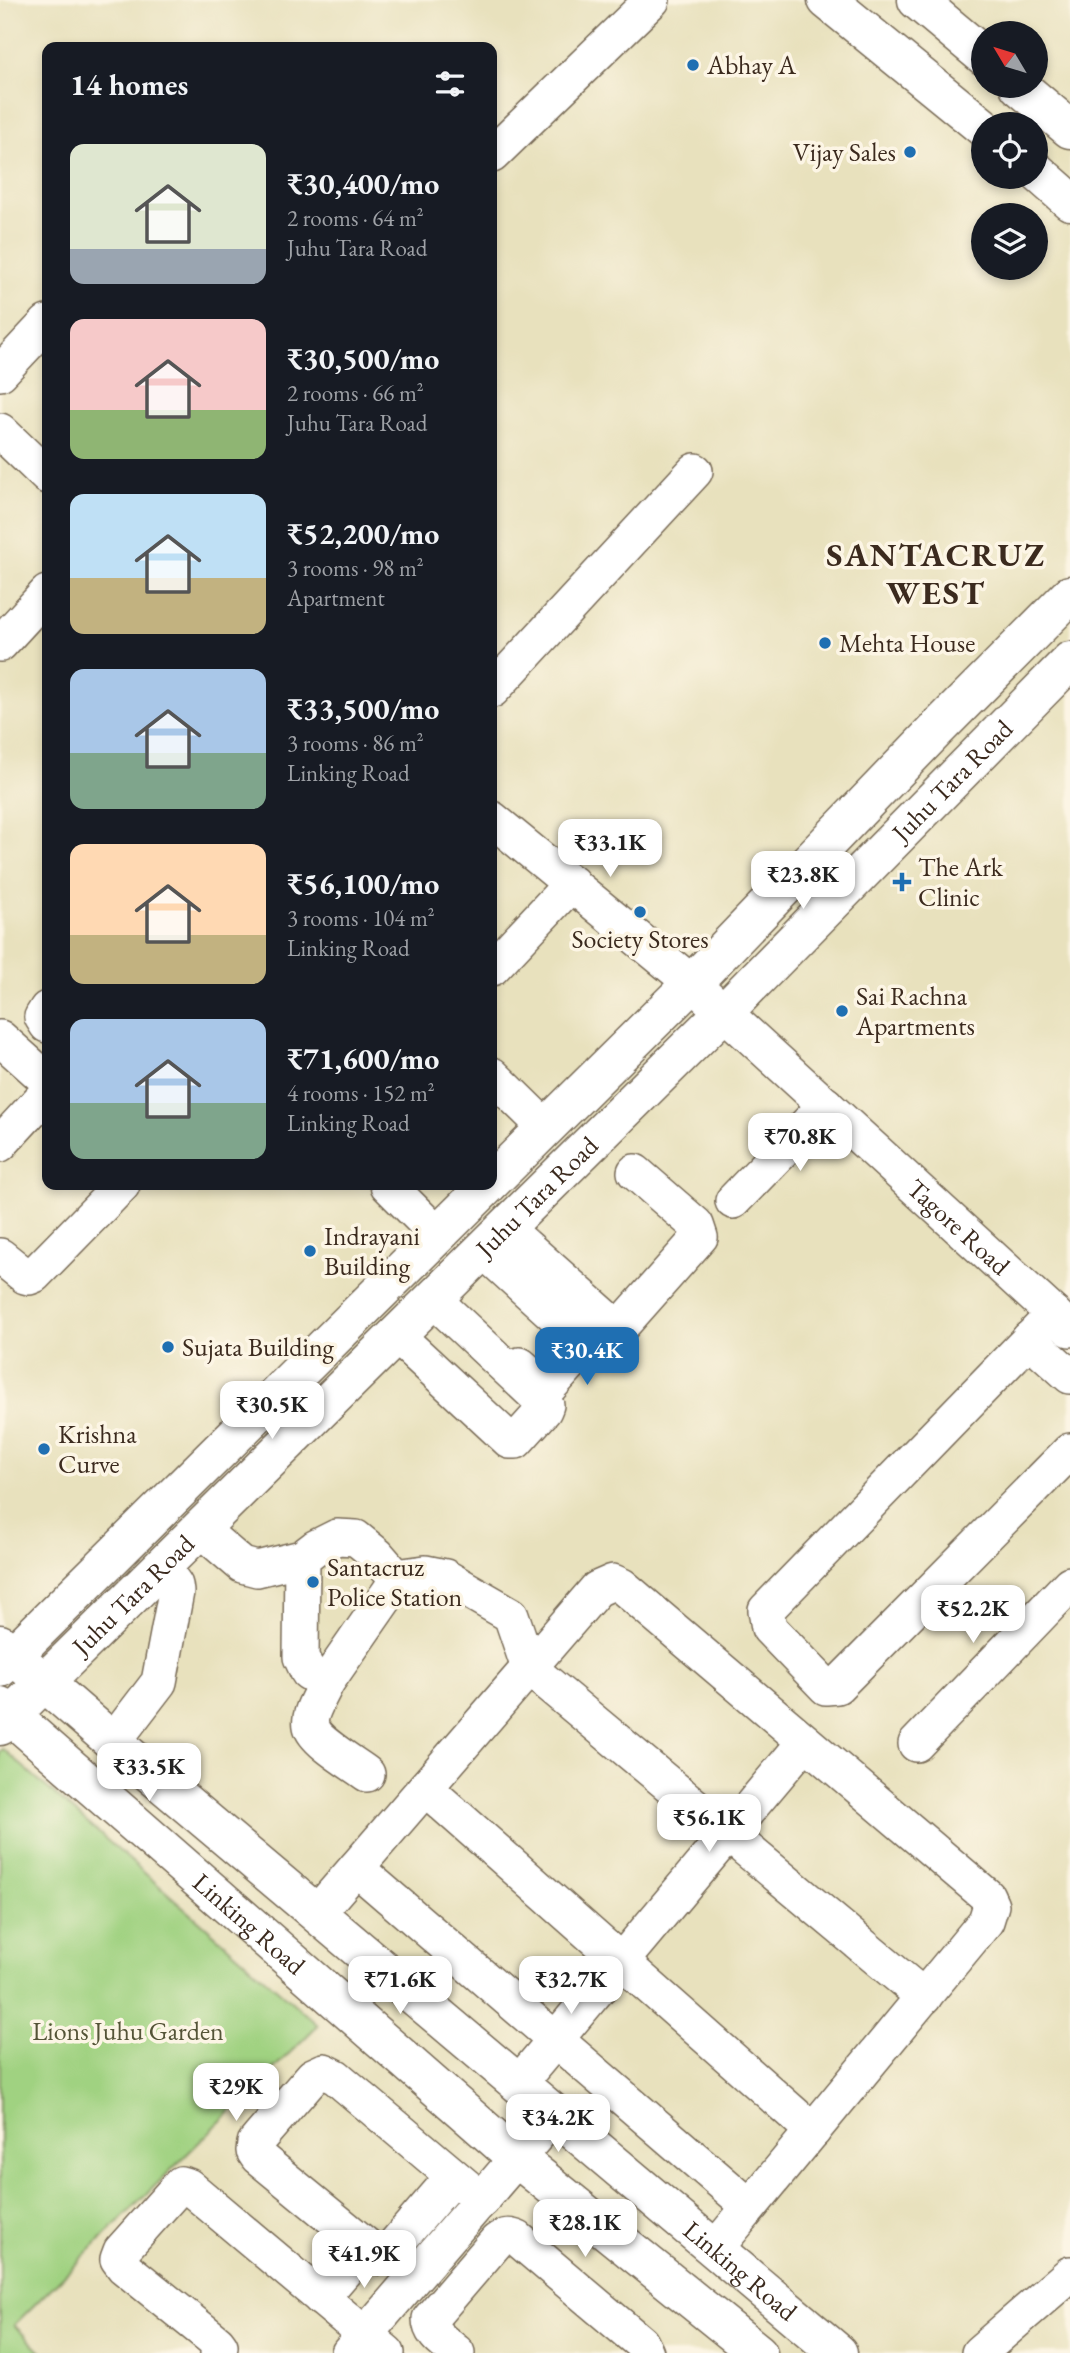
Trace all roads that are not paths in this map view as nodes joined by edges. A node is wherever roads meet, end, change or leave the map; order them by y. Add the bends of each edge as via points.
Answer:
1 (652, 0) edge
2 (827, 0) edge
3 (917, 0) edge
4 (971, 45) edge
5 (1033, 98) edge
6 (971, 117) edge
7 (1070, 129) edge
8 (497, 150) edge
9 (1048, 182) edge
10 (1070, 201) edge
11 (42, 328) edge
12 (0, 373) edge
13 (0, 430) edge
14 (42, 471) edge
15 (695, 471) dead end
16 (1070, 595) edge
17 (42, 598) edge
18 (0, 644) edge
19 (1070, 661) edge
20 (497, 685) edge
21 (967, 699) junction
22 (1001, 731) junction
23 (497, 823) edge
24 (572, 883) junction
25 (497, 963) edge
26 (692, 983) junction
27 (724, 1012) junction
28 (0, 1038) edge
29 (42, 1076) edge
30 (497, 1080) edge
31 (42, 1098) edge
32 (826, 1105) junction
33 (546, 1128) junction
34 (0, 1144) edge
35 (617, 1157) junction
36 (497, 1174) edge
37 (117, 1190) edge
38 (393, 1190) edge
39 (481, 1190) edge
40 (733, 1201) dead end
41 (438, 1235) junction
42 (494, 1239) junction
43 (0, 1256) edge
44 (436, 1296) junction
45 (1062, 1322) edge
46 (396, 1335) junction
47 (1029, 1339) junction
48 (1070, 1376) edge
49 (1070, 1451) edge
50 (186, 1485) junction
51 (208, 1521) junction
52 (302, 1558) junction
53 (162, 1567) junction
54 (396, 1577) junction
55 (1070, 1584) edge
56 (4, 1656) edge
57 (529, 1668) junction
58 (44, 1683) junction
59 (326, 1683) junction
60 (4, 1716) edge
61 (113, 1742) junction
62 (805, 1742) junction
63 (916, 1744) dead end
64 (142, 1766) junction
65 (367, 1774) dead end
66 (425, 1788) junction
67 (111, 1802) junction
68 (729, 1834) junction
69 (356, 1868) junction
70 (317, 1913) junction
71 (621, 1961) junction
72 (924, 1997) junction
73 (555, 2040) junction
74 (519, 2083) junction
75 (555, 2113) junction
76 (813, 2131) junction
77 (518, 2158) junction
78 (453, 2177) junction
79 (749, 2206) junction
80 (472, 2212) junction
81 (365, 2247) junction
82 (491, 2248) junction
83 (715, 2249) junction
84 (1070, 2274) edge
85 (681, 2290) junction
86 (321, 2298) junction
87 (367, 2347) edge
88 (825, 2349) edge
89 (755, 2352) edge
90 (218, 2353) edge
91 (457, 2353) edge
92 (646, 2353) edge
93 (979, 2353) edge

1 - 8 street
2 - 6 main road
3 - 4 main road
5 - 7 main road
9 - 10 main road
11 - 12 street
13 - 14 street
15 - 20 street
16 - 21 main road, Juhu Tara Road
17 - 18 street
19 - 22 main road, Juhu Tara Road
21 - 22 main road
21 - 26 main road, Juhu Tara Road
22 - 27 main road, Juhu Tara Road
23 - 24 street, Tagore Road
24 - 25 street
24 - 26 street, Tagore Road
26 - 27 street, Tagore Road
26 - 33 main road, Juhu Tara Road
27 - 32 street, Tagore Road
27 - 35 main road, Juhu Tara Road
28 - 29 street
30 - 33 street
31 - 34 street
32 - 40 street
32 - 45 street, Tagore Road
33 - 36 main road, Juhu Tara Road
35 - 42 main road, Juhu Tara Road
35 - 42 street via 696,1225 700,1237 621,1325 613,1324
37 - 43 street via 34,1275 25,1276
38 - 41 street
39 - 41 main road, Juhu Tara Road
41 - 50 main road, Juhu Tara Road
42 - 44 main road, Juhu Tara Road
42 - 44 street via 584,1342 551,1385 541,1384
44 - 46 main road, Juhu Tara Road
44 - 46 street via 546,1405 516,1441 510,1441
45 - 47 street
46 - 51 main road, Juhu Tara Road
47 - 48 street
47 - 49 street via 766,1610 769,1628 826,1687 837,1686
50 - 51 main road
50 - 56 main road, Juhu Tara Road
51 - 52 street via 248,1567
51 - 53 main road, Juhu Tara Road
52 - 54 street via 337,1538 356,1538
52 - 59 street via 301,1657 308,1672
53 - 58 main road, Juhu Tara Road
53 - 61 street via 176,1591 159,1682
54 - 57 street via 425,1573 445,1577 511,1615
54 - 59 street
55 - 63 street
56 - 58 main road, Linking Road
57 - 62 street via 597,1589 613,1582
57 - 66 street
57 - 68 street
58 - 60 main road, Juhu Tara Road
58 - 61 main road, Linking Road
59 - 65 street via 311,1726 319,1738
60 - 67 main road, Linking Road
61 - 64 main road, Linking Road
62 - 68 street
62 - 72 street via 987,1896 991,1905 986,1921
64 - 67 main road
64 - 70 main road, Linking Road
66 - 69 street
66 - 71 street
67 - 77 main road, Linking Road
68 - 71 street
68 - 72 street
69 - 70 street
69 - 73 street
70 - 74 main road, Linking Road
71 - 73 street
71 - 76 street
72 - 76 street
73 - 74 street
73 - 79 street
74 - 75 main road, Linking Road
75 - 77 street
75 - 83 main road, Linking Road
76 - 79 street
77 - 80 street
77 - 85 main road, Linking Road
78 - 80 street
78 - 81 street via 384,2256
78 - 81 street via 331,2073 318,2072 255,2143 254,2151
79 - 83 street
80 - 82 street
80 - 87 street
81 - 86 street
82 - 91 street via 430,2319 430,2328
82 - 92 street via 504,2236 518,2239 641,2343
83 - 85 main road
83 - 88 main road, Linking Road
84 - 93 street
85 - 89 main road, Linking Road
86 - 87 street
86 - 90 street via 188,2186 177,2186 118,2259 217,2342

